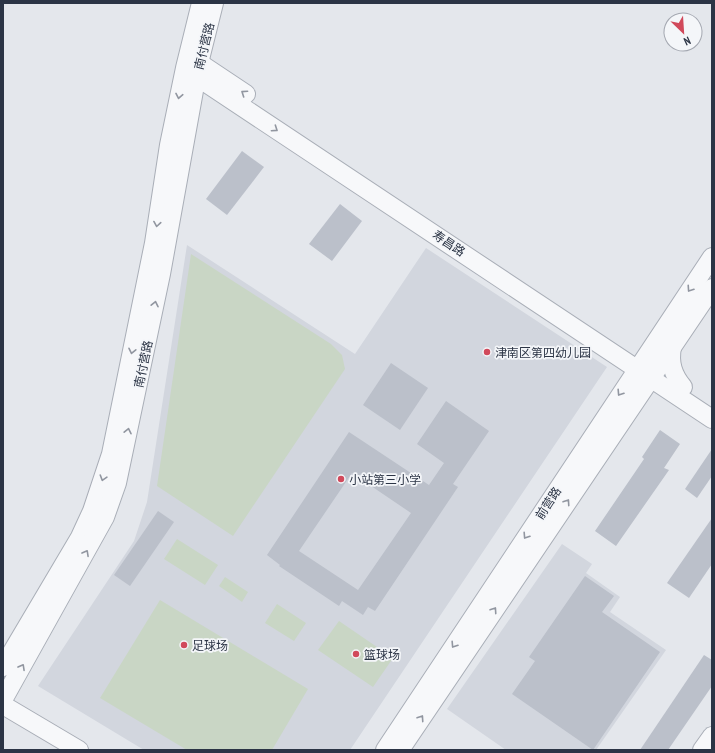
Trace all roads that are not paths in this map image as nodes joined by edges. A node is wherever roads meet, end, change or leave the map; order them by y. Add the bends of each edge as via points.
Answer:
1 (200, 3) edge
2 (214, 3) edge
3 (192, 66) junction
4 (712, 257) edge
5 (712, 288) edge
6 (665, 342) junction
7 (650, 369) junction
8 (680, 392) junction
9 (712, 407) edge
10 (712, 419) edge
11 (3, 667) edge
12 (3, 700) edge
13 (3, 705) edge
14 (712, 736) edge
15 (79, 750) edge
16 (385, 750) edge
17 (400, 750) edge
18 (702, 750) edge

1 - 3 street, 南付营路
2 - 3 street, 南付营路
3 - 7 street, 寿昌路
3 -> 11 street, 南付营路 via 170,144 154,243 103,480 80,537
12 -> 3 street, 南付营路 via 105,517 117,483 161,274
4 -> 6 street
5 - 6 street
6 - 7 street via 655,352
6 - 8 street
7 - 8 street, 寿昌路
7 -> 16 street, 前营路
17 -> 7 street, 前营路
8 - 9 street, 寿昌路
8 - 10 street, 寿昌路
13 - 15 street
14 - 18 street

